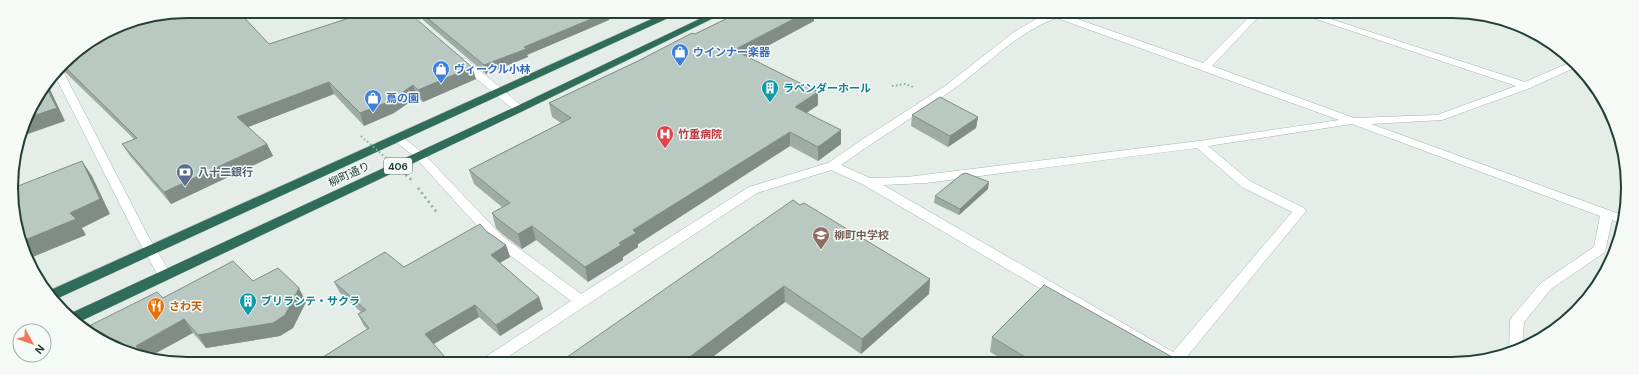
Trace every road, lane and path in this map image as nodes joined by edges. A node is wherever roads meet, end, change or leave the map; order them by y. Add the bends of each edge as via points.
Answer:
1 (412, 18) edge
2 (423, 18) edge
3 (661, 18) edge
4 (709, 18) edge
5 (1045, 18) edge
6 (1069, 18) edge
7 (1253, 18) edge
8 (1317, 18) edge
9 (453, 54) edge
10 (1569, 66) edge
11 (1205, 67) junction
12 (60, 76) edge
13 (1526, 86) junction
14 (497, 92) junction
15 (519, 110) junction
16 (1352, 121) junction
17 (361, 136) dead end
18 (397, 138) junction
19 (1199, 144) junction
20 (419, 155) junction
21 (832, 166) junction
22 (868, 182) junction
23 (438, 214) dead end
24 (1607, 214) junction
25 (1619, 218) edge
26 (150, 251) junction
27 (165, 276) junction
28 (55, 293) edge
29 (581, 301) junction
30 (78, 316) edge
31 (1515, 344) edge
32 (497, 357) edge
33 (1171, 357) edge
34 (1181, 357) edge

1 - 2 street via 416,22
3 - 14 highway, 柳町通り / 406
4 - 15 highway, 柳町通り / 406
5 - 21 street via 1017,34 949,88
6 - 11 street
7 - 11 street
8 - 13 street
9 - 14 street
10 - 13 street
11 - 16 street
12 - 26 street
13 - 16 street via 1438,118
14 - 15 street
14 - 18 highway, 柳町通り / 406
15 - 20 highway, 柳町通り / 406
16 - 19 street
16 - 24 street
17 - 23 path, bridge via 413,181
18 - 20 street
18 - 26 highway, 柳町通り / 406
19 - 22 street via 907,181
19 - 34 street via 1246,184 1300,211
20 - 27 highway, 柳町通り / 406
20 - 29 street via 496,238
21 - 22 street
21 - 29 street via 752,190
22 - 33 street
24 - 25 street
24 - 31 street via 1600,249 1546,286 1517,321
26 - 27 street
26 - 28 highway, 柳町通り / 406
27 - 30 highway, 柳町通り / 406
29 - 32 street

